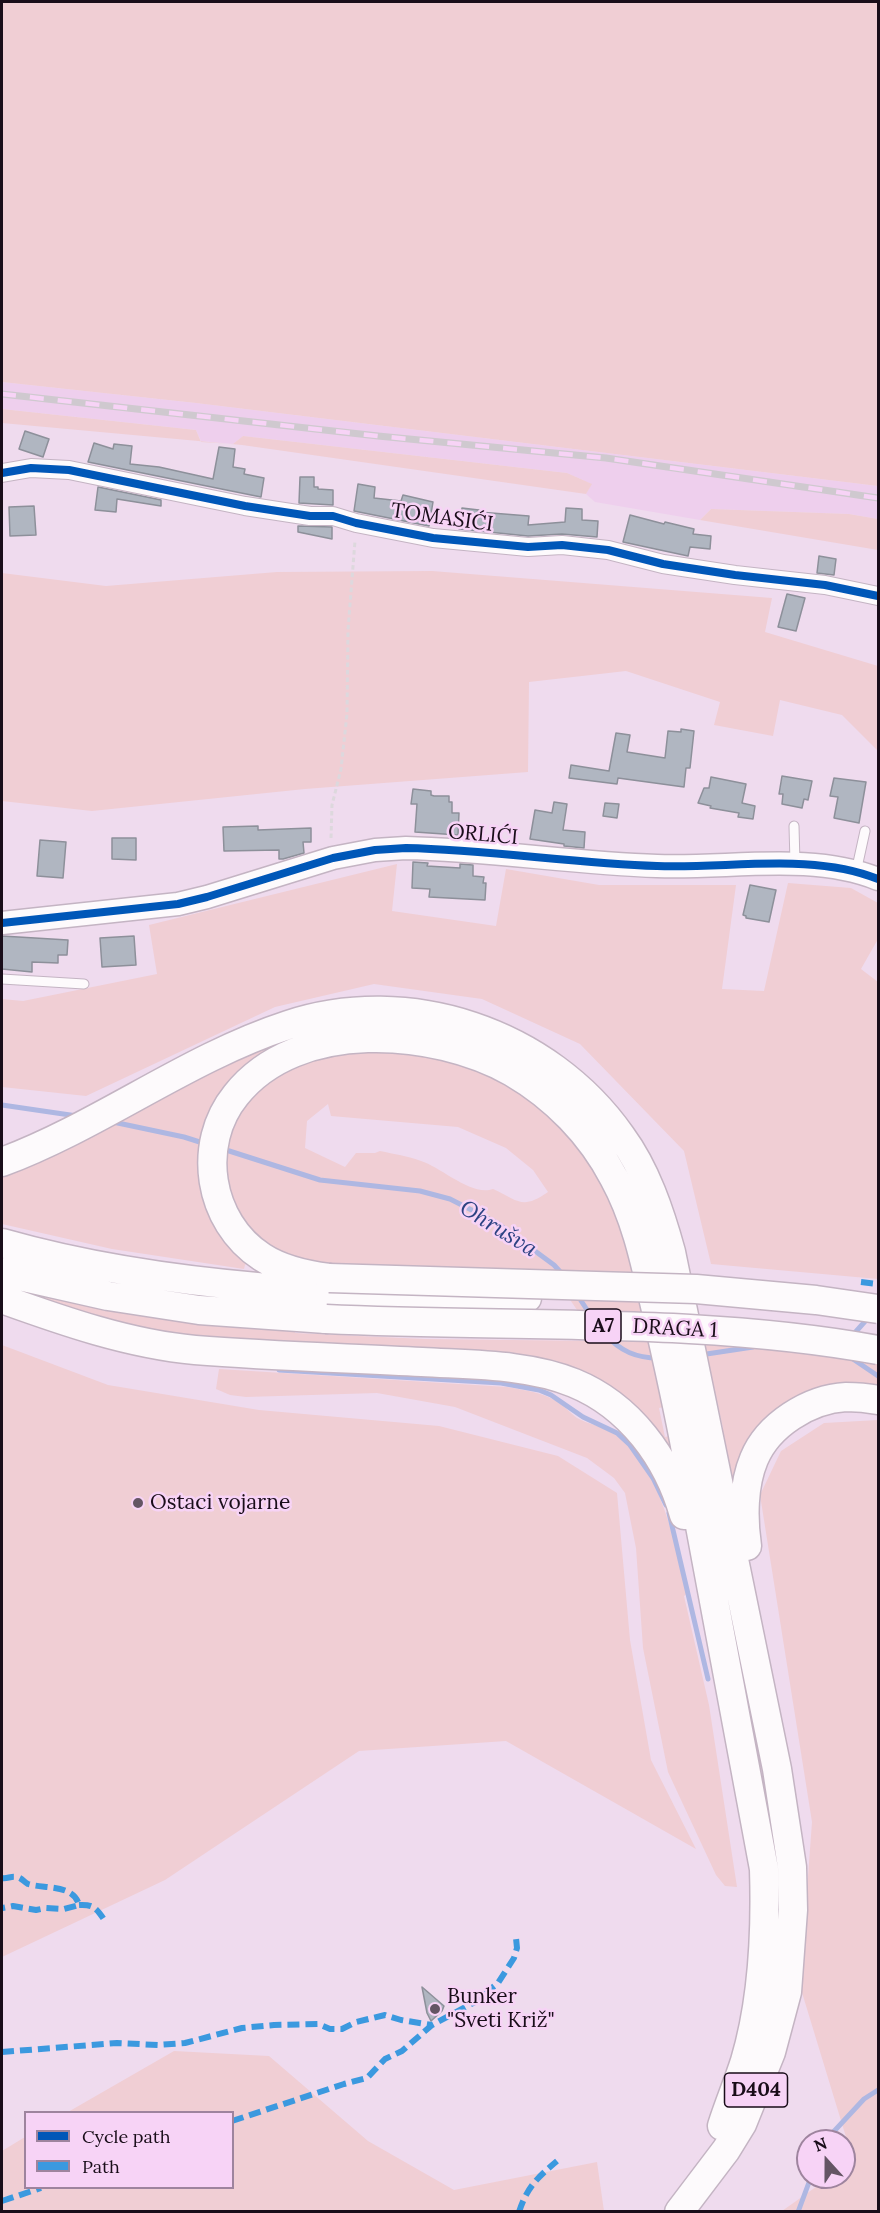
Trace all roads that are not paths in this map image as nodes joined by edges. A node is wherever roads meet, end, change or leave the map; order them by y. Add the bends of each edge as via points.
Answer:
1 (2, 473) edge
2 (879, 596) edge
3 (794, 826) dead end
4 (865, 831) dead end
5 (796, 864) junction
6 (856, 872) junction
7 (879, 879) edge
8 (2, 923) edge
9 (2, 979) edge
10 (84, 984) dead end
11 (8, 1159) edge
12 (2, 1243) edge
13 (2, 1272) edge
14 (327, 1296) junction
15 (2, 1299) edge
16 (879, 1309) edge
17 (879, 1322) edge
18 (879, 1350) edge
19 (689, 1399) junction
20 (879, 1400) edge
21 (792, 1867) junction
22 (764, 1869) junction
23 (703, 2178) junction
24 (679, 2211) edge

1 - 2 street, TOMASIĆI via 31,468 69,470 245,506 333,516 433,538 528,546 562,544 608,550 663,564
3 - 5 lane
4 - 6 lane
5 - 6 street, ORLIĆI
5 - 8 street, ORLIĆI via 657,866 406,848 375,850 333,858 188,902
6 - 7 street, ORLIĆI
9 - 10 lane
11 - 19 highway, bridge via 220,1053 310,1018 400,1011 481,1028 540,1058 572,1081 622,1137 640,1169 671,1252
12 - 14 highway, A7 via 136,1272
13 - 14 highway, A7 via 108,1296 199,1310
14 - 16 highway, bridge via 696,1289
14 - 17 highway, DRAGA 1 / A7 via 706,1303
14 - 18 highway, DRAGA 1 / A7, bridge via 770,1335
14 - 19 highway, bridge via 307,1275 283,1268 254,1252 232,1228 212,1180 211,1164 223,1114 246,1083 276,1063 318,1046 358,1039 407,1039 453,1048 480,1057 543,1093 594,1146 630,1211
15 - 22 highway via 119,1336 191,1349 541,1371 596,1394 649,1441 680,1500 748,1832
19 - 21 highway via 777,1769
19 - 22 highway
20 - 21 highway via 832,1399 793,1416 768,1437 753,1460 747,1483 745,1521 749,1557 796,1804 797,1840
21 - 23 highway, D404 via 787,1992 771,2052 742,2124
22 - 23 highway, D404 via 766,1910 758,1991 745,2059
23 - 24 highway, D404

